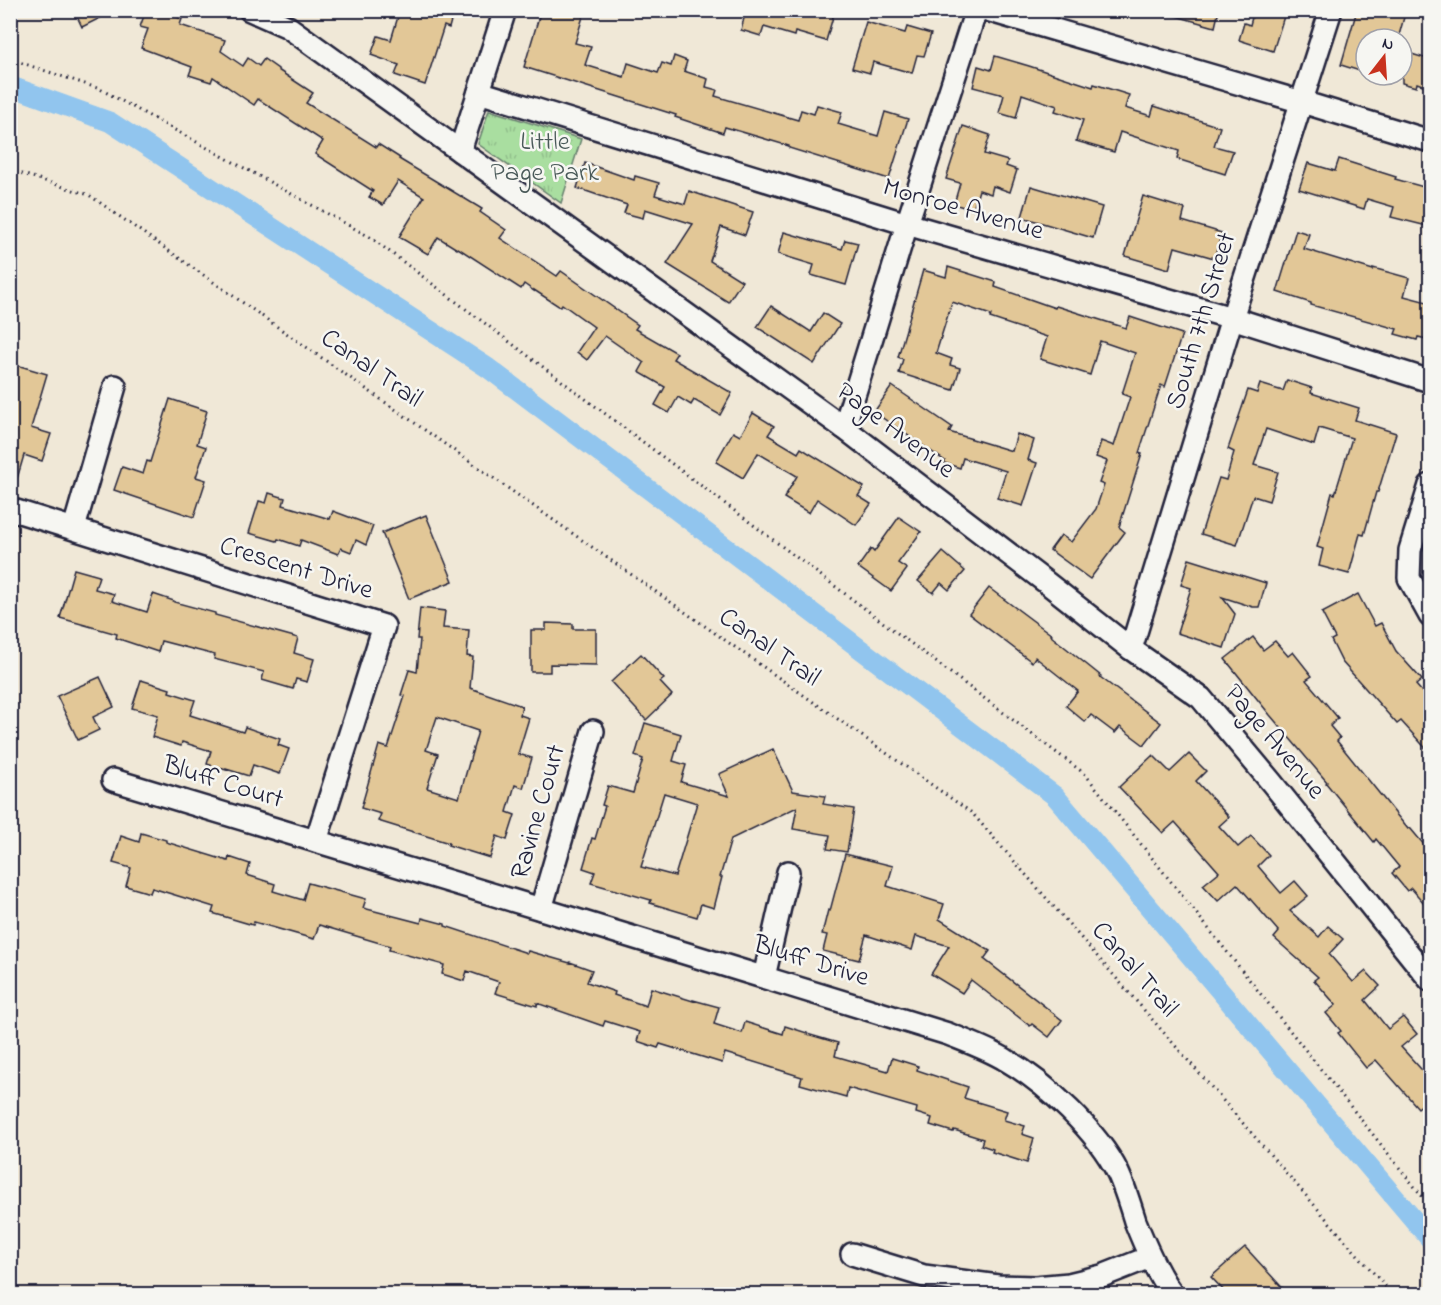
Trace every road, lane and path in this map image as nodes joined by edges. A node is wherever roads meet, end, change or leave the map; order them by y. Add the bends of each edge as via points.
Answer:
1 (250, 10) edge
2 (505, 10) edge
3 (976, 10) edge
4 (987, 10) edge
5 (1331, 10) edge
6 (10, 59) edge
7 (479, 92) junction
8 (1302, 102) junction
9 (1431, 141) edge
10 (460, 151) junction
11 (10, 170) edge
12 (907, 224) junction
13 (1232, 318) junction
14 (1431, 381) edge
15 (115, 386) dead end
16 (844, 428) junction
17 (1431, 485) edge
18 (10, 509) edge
19 (74, 528) junction
20 (1431, 616) edge
21 (1131, 649) junction
22 (592, 731) dead end
23 (113, 780) dead end
24 (316, 841) junction
25 (788, 872) dead end
26 (541, 909) junction
27 (764, 977) junction
28 (1431, 980) edge
29 (1431, 1206) edge
30 (852, 1254) dead end
31 (1150, 1257) junction
32 (959, 1288) edge
33 (1172, 1294) edge
34 (1392, 1294) edge

1 - 10 street, Page Avenue via 288,27
2 - 7 street
3 - 12 street
4 - 8 street
5 - 8 street, South 7th Street
6 - 29 path via 100,89 370,237 1085,774
7 - 10 street
7 - 12 street, Monroe Avenue
8 - 9 street
8 - 13 street, South 7th Street
10 - 16 street, Page Avenue
11 - 34 path, Canal Trail via 89,195 972,813
12 - 13 street, Monroe Avenue
12 - 16 street
13 - 14 street, Monroe Avenue
13 - 21 street, South 7th Street
15 - 19 street
16 - 21 street, Page Avenue
17 - 20 street via 1410,550 1409,578
18 - 19 street, Crescent Drive
19 - 24 street, Crescent Drive via 384,626
21 - 28 street, Page Avenue via 1201,698
22 - 26 street, Ravine Court
23 - 24 street, Bluff Court
24 - 26 street, Bluff Drive
25 - 27 street
26 - 27 street, Bluff Drive
27 - 31 street, Bluff Drive via 975,1044 1034,1079 1084,1125 1107,1156 1118,1173
30 - 32 street
31 - 32 street via 1069,1284
31 - 33 street, Bluff Drive

